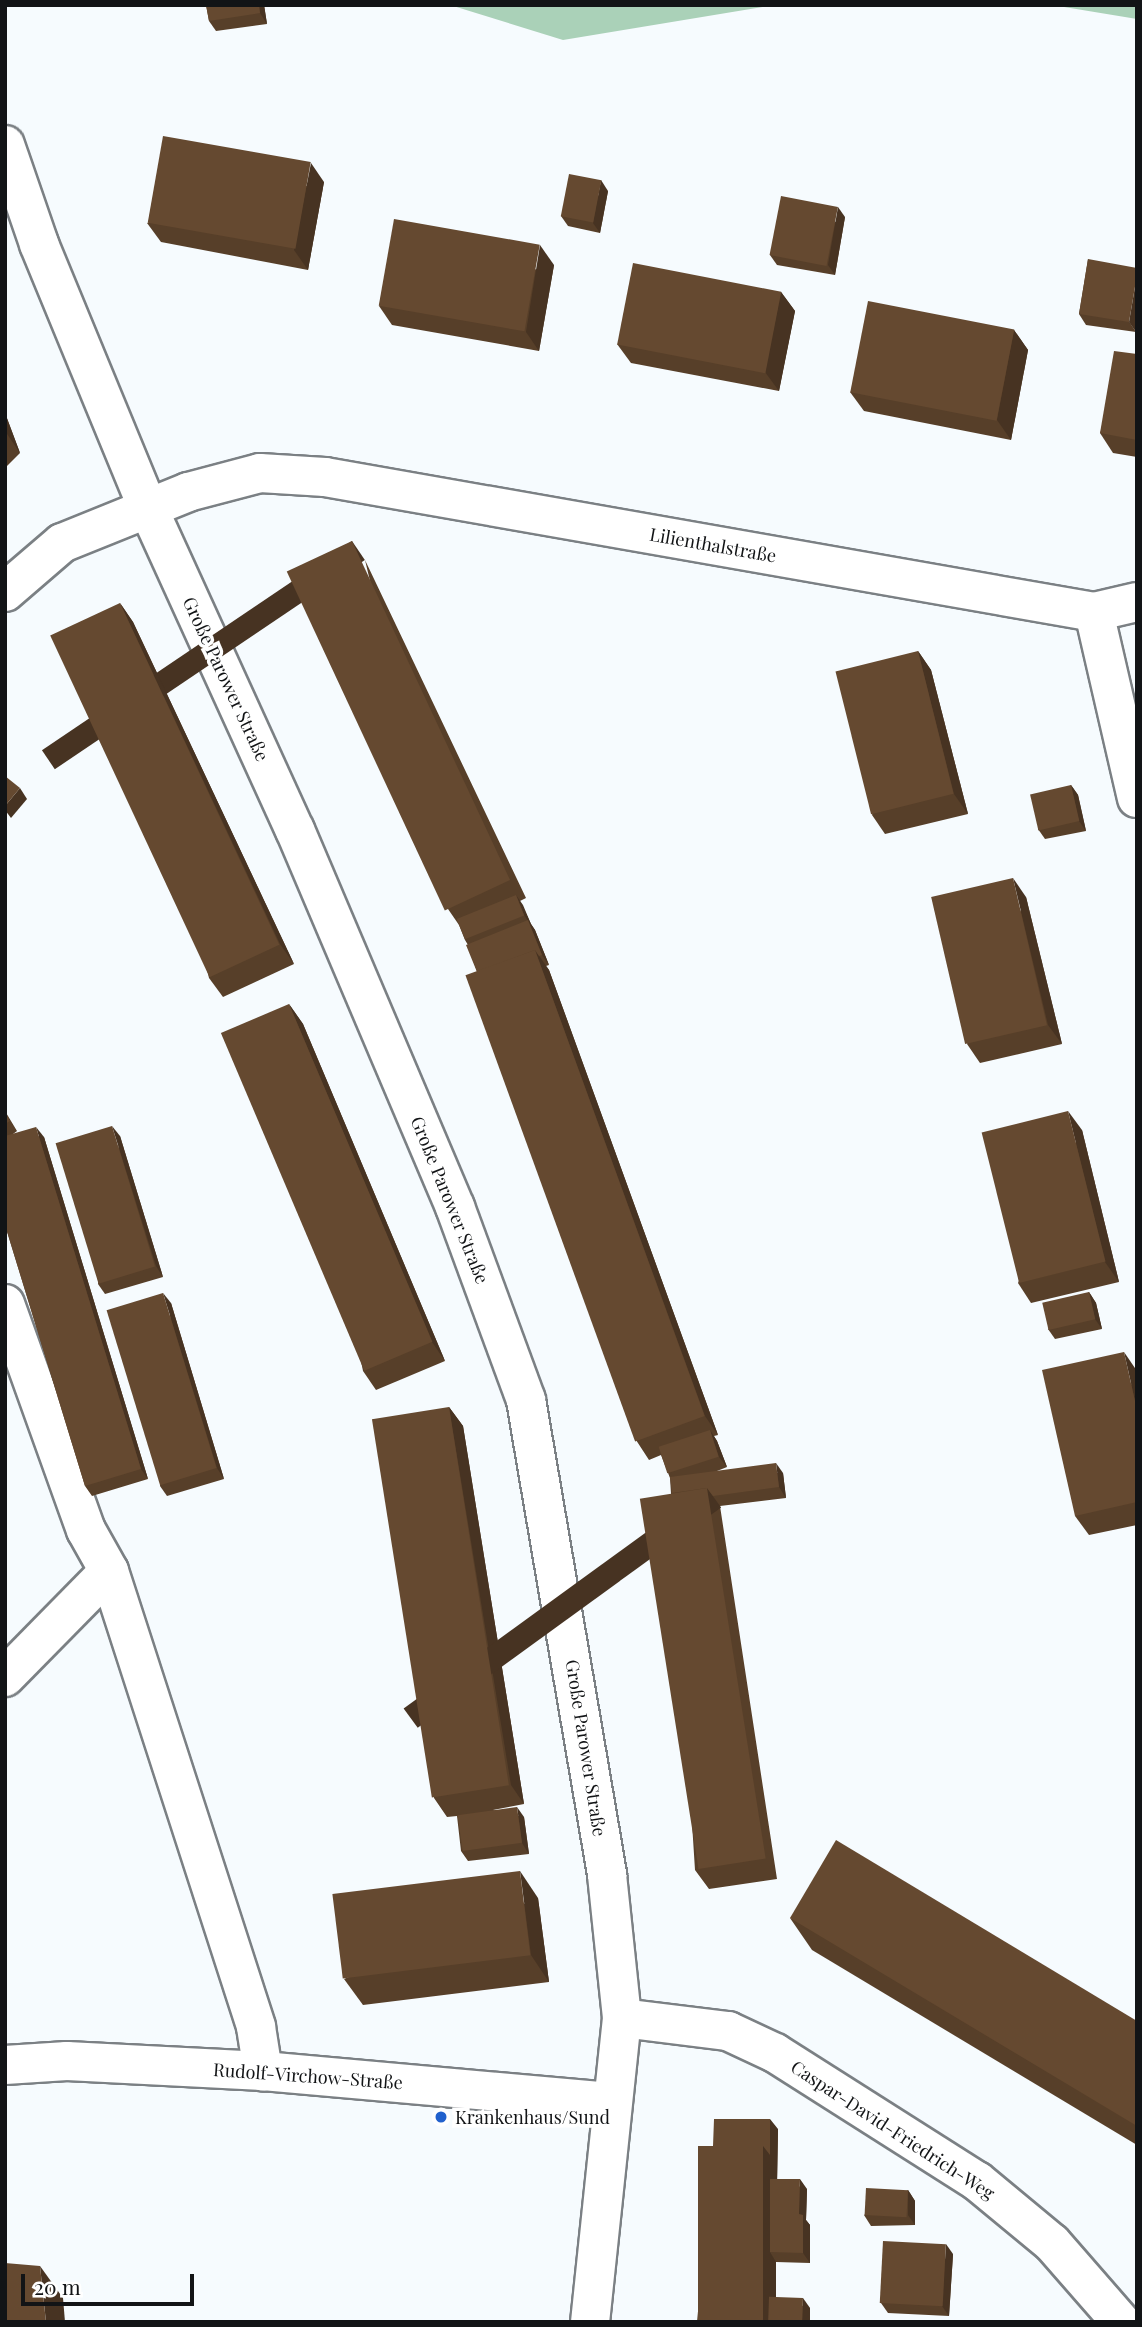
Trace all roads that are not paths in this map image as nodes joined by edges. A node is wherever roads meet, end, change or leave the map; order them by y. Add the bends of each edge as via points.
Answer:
1 (5, 145) edge
2 (148, 508) junction
3 (5, 592) edge
4 (1137, 602) edge
5 (1094, 612) junction
6 (1137, 798) edge
7 (5, 1304) edge
8 (109, 1571) junction
9 (5, 1677) edge
10 (622, 2018) junction
11 (5, 2065) edge
12 (263, 2071) junction
13 (611, 2102) junction
14 (590, 2322) edge
15 (1121, 2322) edge

1 - 2 street, Große Parower Straße via 39,244
2 - 3 street, Lilienthalstraße via 62,543
2 - 5 street, Lilienthalstraße via 260,473 325,477
2 - 10 street, Große Parower Straße via 295,830 455,1207 526,1400 607,1875
4 - 5 street
5 - 6 street
7 - 8 street via 86,1530
8 - 9 street
8 - 12 street via 256,2027
10 - 13 street, Große Parower Straße
10 - 15 street, Caspar-David-Friedrich-Weg via 728,2031 775,2053 977,2181 1052,2244
11 - 12 street, Rudolf-Virchow-Straße via 67,2061
12 - 13 street, Rudolf-Virchow-Straße
13 - 14 street, Große Parower Straße

